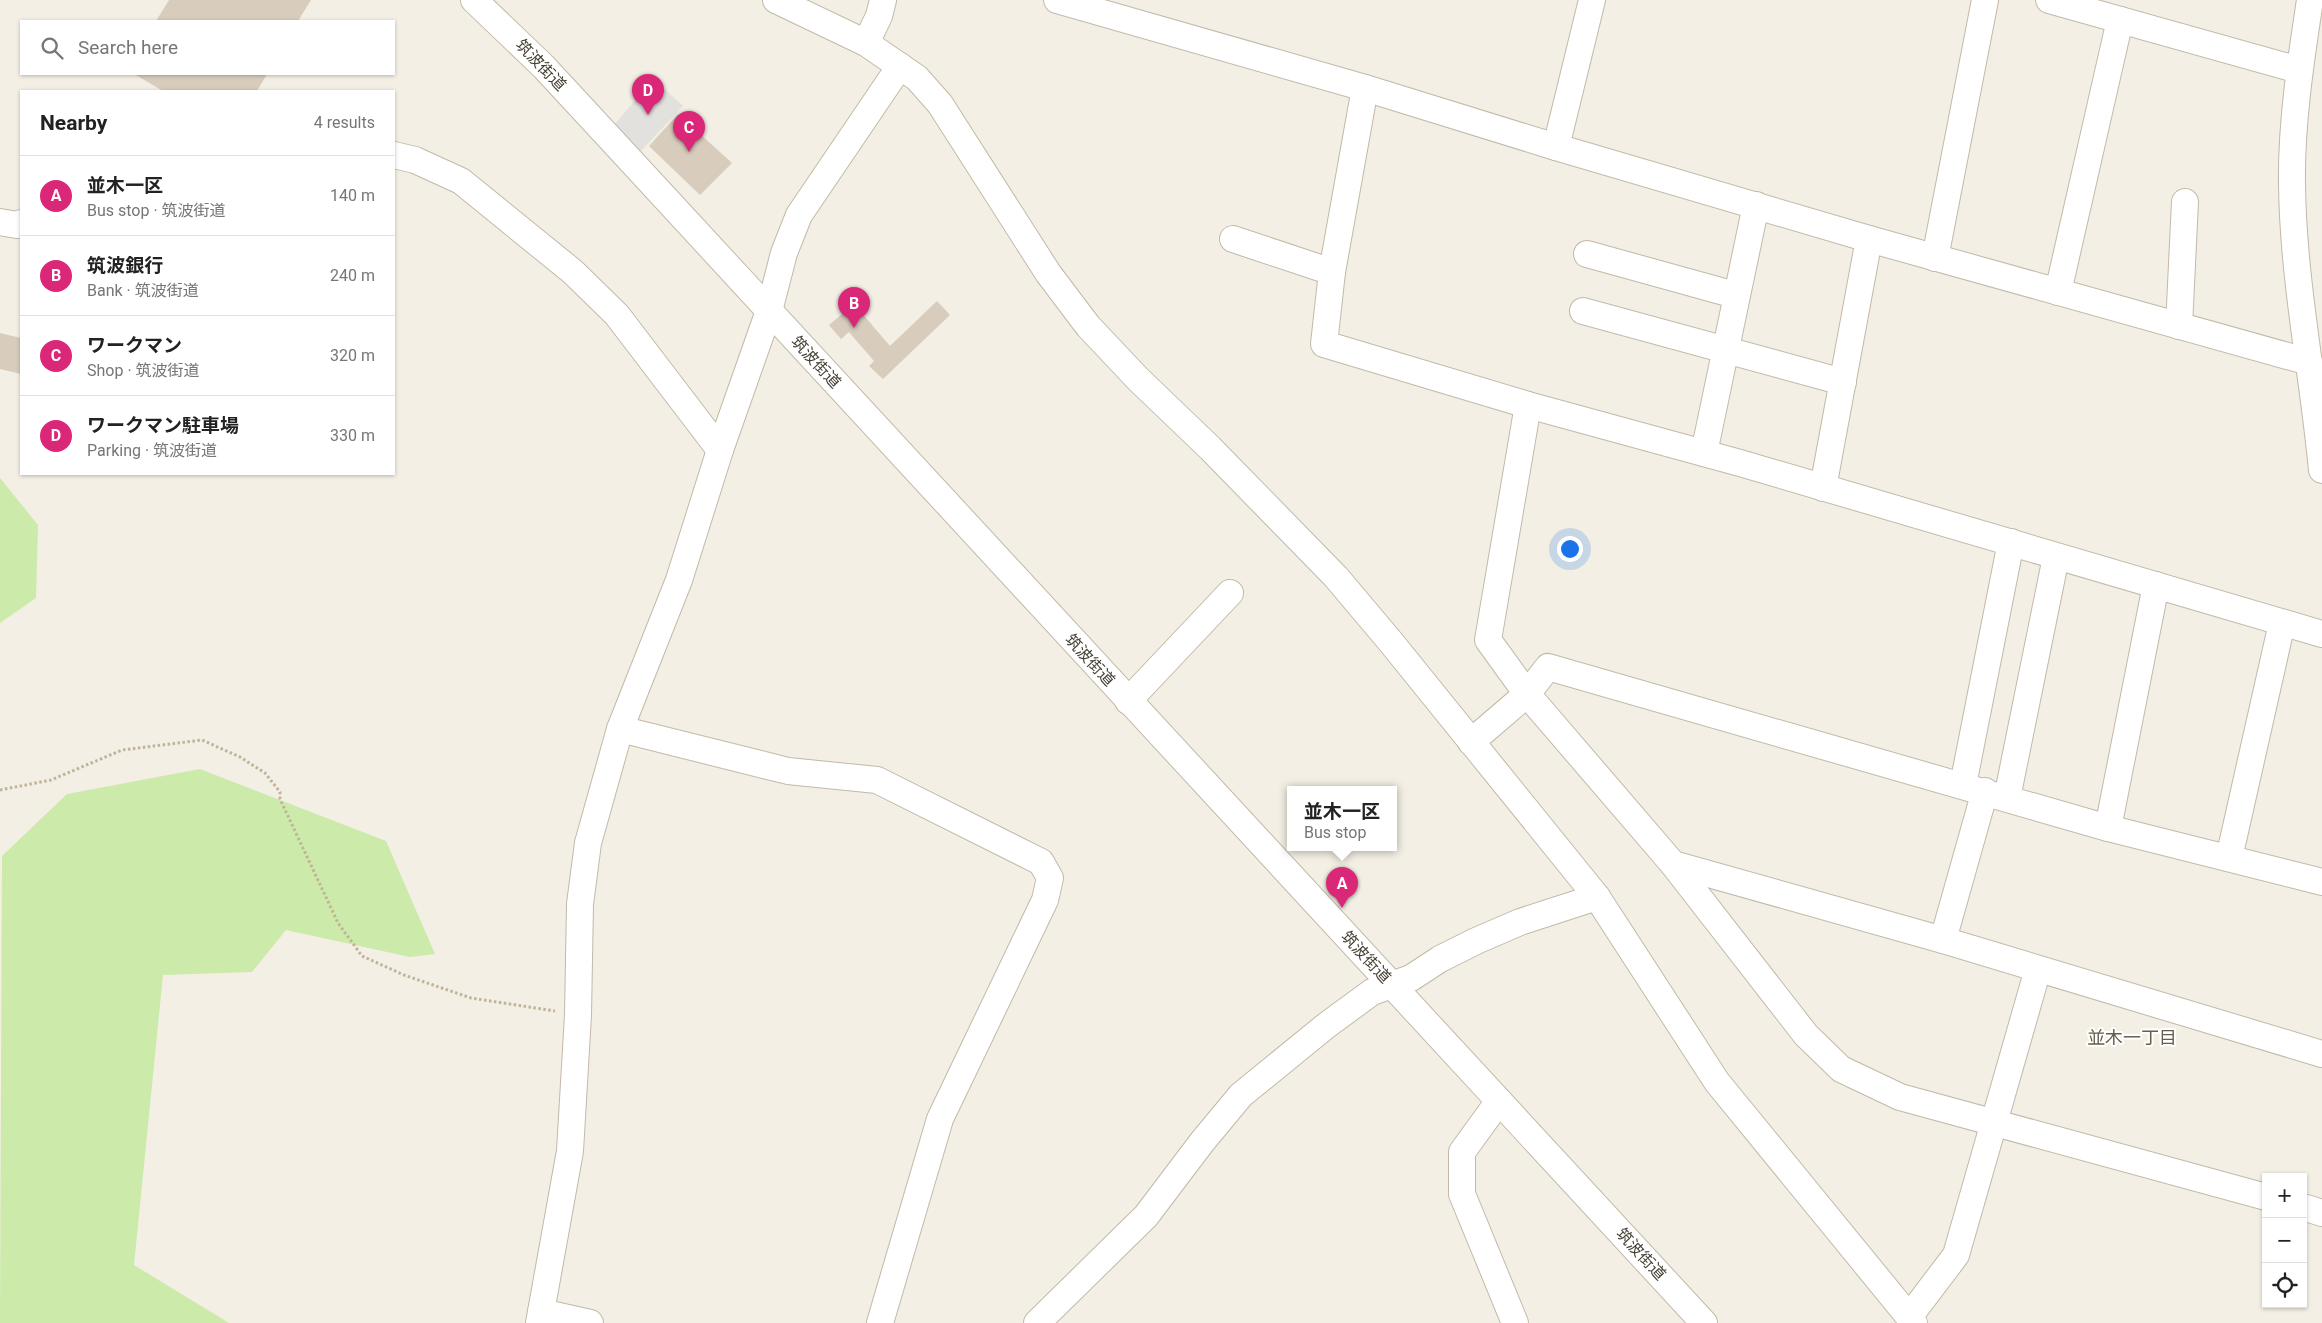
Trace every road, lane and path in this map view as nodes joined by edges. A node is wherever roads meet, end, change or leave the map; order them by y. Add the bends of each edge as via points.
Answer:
1 (474, 0) edge
2 (776, 0) edge
3 (883, 0) edge
4 (1057, 0) edge
5 (1592, 0) edge
6 (1985, 0) edge
7 (2049, 0) edge
8 (2310, 0) edge
9 (1123, 9) edge
10 (2120, 20) junction
11 (866, 43) junction
12 (900, 66) junction
13 (2299, 70) junction
14 (1365, 88) junction
15 (1556, 147) junction
16 (395, 155) edge
17 (2185, 202) dead end
18 (1756, 205) junction
19 (0, 222) edge
20 (20, 224) edge
21 (1233, 239) dead end
22 (1869, 240) junction
23 (1587, 254) dead end
24 (1935, 258) junction
25 (1332, 272) junction
26 (2058, 292) junction
27 (1735, 295) junction
28 (2311, 302) edge
29 (769, 311) junction
30 (1583, 311) dead end
31 (2179, 326) junction
32 (1724, 350) junction
33 (2309, 362) junction
34 (1843, 382) junction
35 (1528, 405) junction
36 (2319, 407) edge
37 (720, 450) junction
38 (1704, 453) junction
39 (2322, 470) edge
40 (1823, 488) junction
41 (2011, 542) junction
42 (2056, 557) junction
43 (2156, 585) junction
44 (1230, 593) dead end
45 (2282, 623) junction
46 (2322, 634) edge
47 (1527, 694) junction
48 (1128, 701) junction
49 (620, 729) junction
50 (1471, 742) junction
51 (0, 790) edge
52 (1985, 791) junction
53 (2108, 828) junction
54 (2229, 858) junction
55 (1674, 864) junction
56 (2322, 882) edge
57 (1597, 897) junction
58 (1943, 940) junction
59 (2038, 969) junction
60 (1393, 985) junction
61 (578, 1015) junction
62 (2322, 1054) edge
63 (1499, 1100) junction
64 (1996, 1122) junction
65 (2262, 1196) edge
66 (2307, 1208) edge
67 (2322, 1212) edge
68 (540, 1318) edge
69 (1912, 1320) edge
70 (590, 1323) edge
71 (880, 1323) edge
72 (1037, 1323) edge
73 (1515, 1323) edge
74 (1704, 1323) edge

1 - 29 street, 筑波街道 via 543,66
2 - 11 street
3 - 11 street
4 - 9 street
5 - 15 street
6 - 24 street
7 - 10 street
8 - 13 street
9 - 14 street
10 - 13 street
10 - 26 street
11 - 12 street
12 - 29 street via 799,215 784,253
12 - 50 street via 917,78 940,104 1048,273 1088,326 1336,576
13 - 28 street via 2292,184
14 - 15 street
14 - 25 street
15 - 18 street
16 - 37 street via 415,160 461,181 573,272 617,315
17 - 31 street
18 - 22 street
18 - 27 street
19 - 20 street
21 - 25 street
22 - 24 street
22 - 34 street
23 - 27 street
24 - 26 street
25 - 35 street via 1324,344
26 - 31 street
27 - 32 street
28 - 33 street
29 - 37 street
29 - 48 street, 筑波街道
30 - 32 street
31 - 33 street
32 - 34 street
32 - 38 street
33 - 36 street
34 - 40 street
35 - 38 street
35 - 47 street via 1488,640
36 - 39 street
37 - 49 street via 679,580
38 - 40 street
40 - 41 street
41 - 42 street
41 - 52 street
42 - 43 street
42 - 52 street
43 - 45 street
43 - 53 street
44 - 48 street
45 - 46 street
45 - 54 street
47 - 50 street
47 - 52 street via 1548,667
47 - 55 street
48 - 60 street, 筑波街道
49 - 61 street via 588,843 580,904
49 - 71 street via 788,771 877,780 1041,862 1050,878 1045,900 940,1120
50 - 57 street
51 - 61 path via 51,780 122,750 202,740 240,757 265,773 280,792 280,799 338,923 362,956 404,975 471,998
52 - 53 street
52 - 58 street
53 - 54 street
54 - 56 street
55 - 58 street
55 - 64 street via 1806,1035 1841,1069 1900,1097
57 - 60 street via 1520,922
57 - 69 street via 1717,1082
58 - 59 street
59 - 62 street
59 - 64 street
60 - 63 street, 筑波街道
60 - 72 street via 1372,992 1241,1095 1146,1216
61 - 68 street via 570,1151
63 - 73 street via 1462,1152 1462,1194
63 - 74 street, 筑波街道
64 - 65 street
64 - 69 street via 1956,1255
66 - 67 street
68 - 70 street

